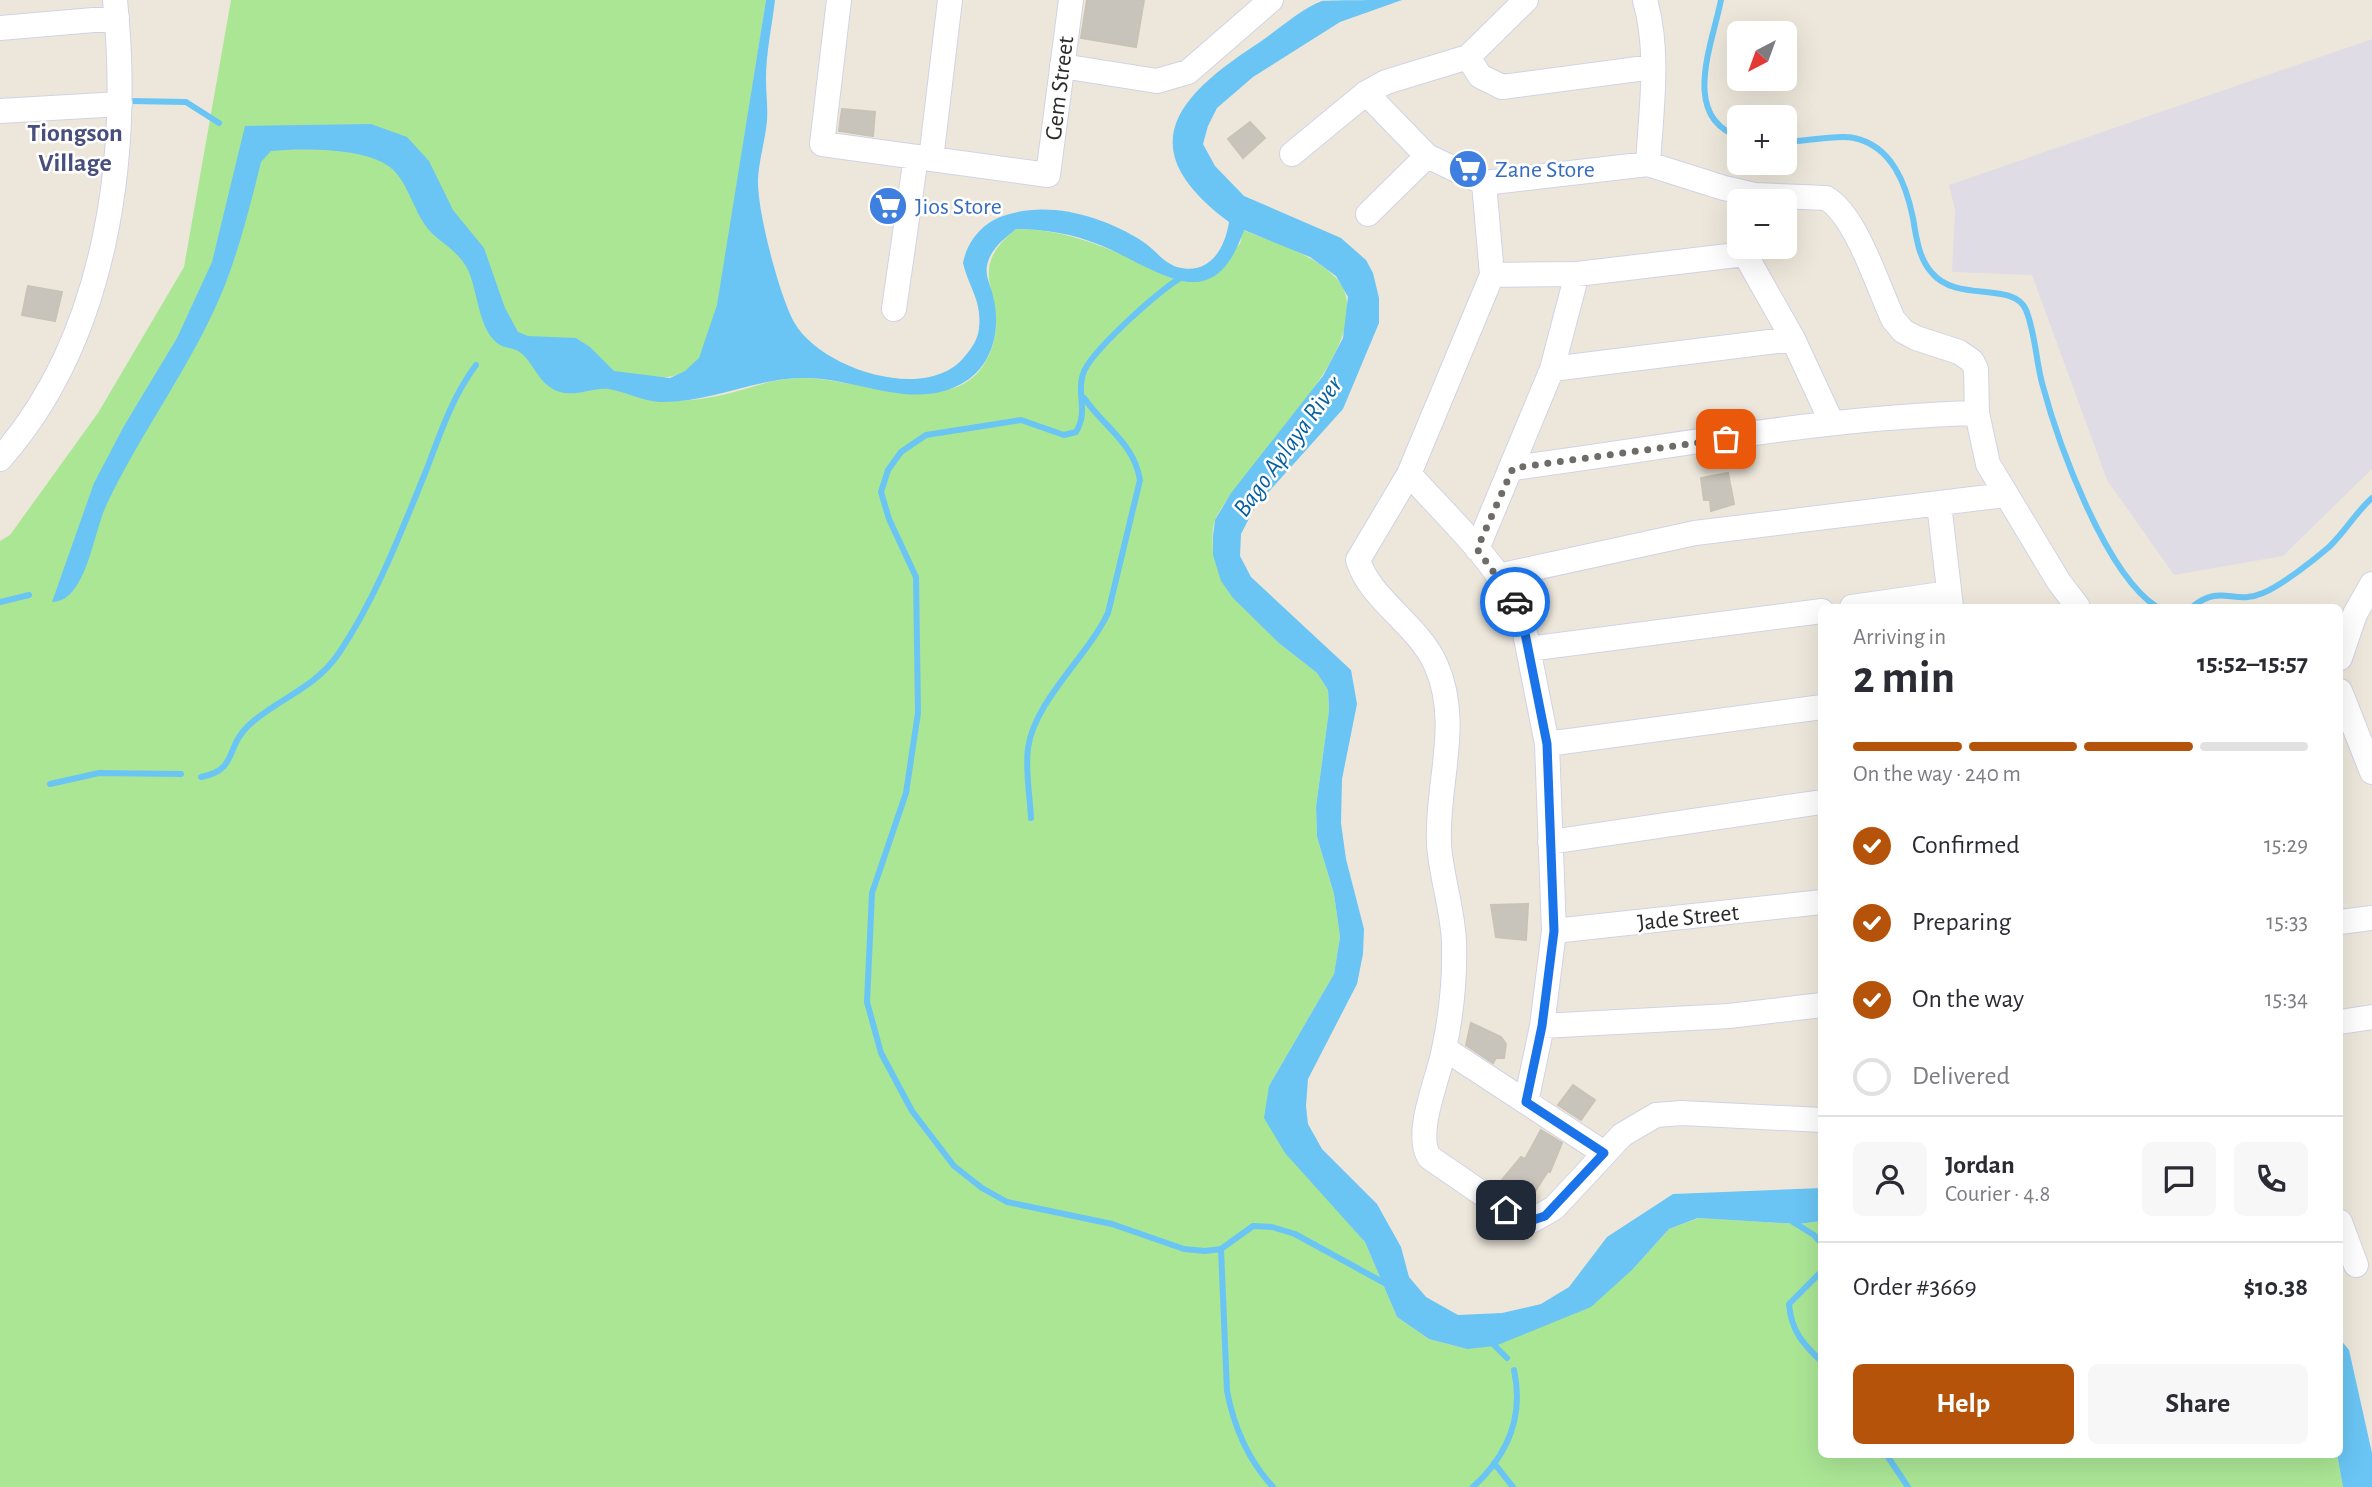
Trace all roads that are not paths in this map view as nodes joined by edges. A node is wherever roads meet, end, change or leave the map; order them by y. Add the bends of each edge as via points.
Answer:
1 (839, 0) edge
2 (950, 0) edge
3 (1070, 0) edge
4 (1271, 0) edge
5 (1526, 0) edge
6 (1646, 0) edge
7 (116, 9) edge
8 (0, 28) edge
9 (1468, 57) junction
10 (1062, 66) junction
11 (1653, 67) junction
12 (1366, 93) junction
13 (120, 104) junction
14 (0, 111) edge
15 (1292, 154) dead end
16 (1427, 156) junction
17 (924, 158) junction
18 (1648, 164) junction
19 (1484, 183) junction
20 (1368, 214) dead end
21 (1577, 274) junction
22 (1492, 275) junction
23 (894, 309) dead end
24 (1793, 339) junction
25 (1552, 369) junction
26 (1977, 412) junction
27 (1832, 423) junction
28 (0, 459) edge
29 (1513, 468) junction
30 (1409, 474) junction
31 (2005, 495) junction
32 (1939, 504) junction
33 (1477, 549) junction
34 (1498, 576) junction
35 (2372, 584) edge
36 (1950, 600) edge
37 (1894, 604) edge
38 (2076, 604) edge
39 (1818, 612) edge
40 (1528, 649) junction
41 (2343, 649) edge
42 (2343, 699) edge
43 (1818, 708) edge
44 (1547, 744) junction
45 (2372, 772) edge
46 (1818, 803) edge
47 (1550, 842) junction
48 (1818, 902) edge
49 (2372, 918) edge
50 (2343, 922) edge
51 (1554, 931) junction
52 (1818, 1005) edge
53 (2343, 1023) edge
54 (2370, 1024) edge
55 (1542, 1026) junction
56 (1445, 1049) junction
57 (1526, 1102) junction
58 (1818, 1120) edge
59 (1604, 1153) junction
60 (2343, 1230) edge
61 (2356, 1265) dead end

1 - 17 street via 822,144
2 - 17 street
3 - 10 street, Gem Street
4 - 10 street via 1188,72 1157,81
5 - 9 street
6 - 11 street
7 - 8 street
7 - 13 street
9 - 11 street via 1480,76 1502,87
9 - 12 street via 1403,76
10 - 17 street, Gem Street via 1048,175
11 - 18 street
12 - 15 street
12 - 16 street
13 - 14 street
13 - 28 street via 107,216 87,307 47,392
16 - 19 street
16 - 20 street
17 - 23 street
18 - 19 street
18 - 26 street via 1755,195 1826,198 1834,203 1903,331 1972,361 1978,379
19 - 22 street
21 - 22 street
21 - 24 street via 1745,254
21 - 25 street
22 - 30 street
24 - 25 street
24 - 27 street
25 - 29 street
26 - 27 street
26 - 31 street via 1988,464
27 - 29 street
29 - 33 street
30 - 33 street
30 - 56 street via 1358,560 1366,578 1420,637 1437,666 1450,731 1439,815 1454,943
31 - 32 street
31 - 38 street
32 - 34 street via 1695,533
32 - 36 street
33 - 34 street
34 - 40 street via 1521,613
35 - 41 street
36 - 37 street
39 - 40 street
40 - 44 street
42 - 45 street
43 - 44 street
44 - 47 street
46 - 47 street
47 - 51 street
48 - 51 street, Jade Street
49 - 50 street
51 - 55 street
52 - 55 street via 1729,1016
53 - 54 street
55 - 57 street
56 - 57 street
56 - 59 street via 1424,1131 1424,1149 1437,1164 1506,1210 1533,1220 1545,1216
57 - 59 street
58 - 59 street via 1656,1115 1637,1124
60 - 61 street

